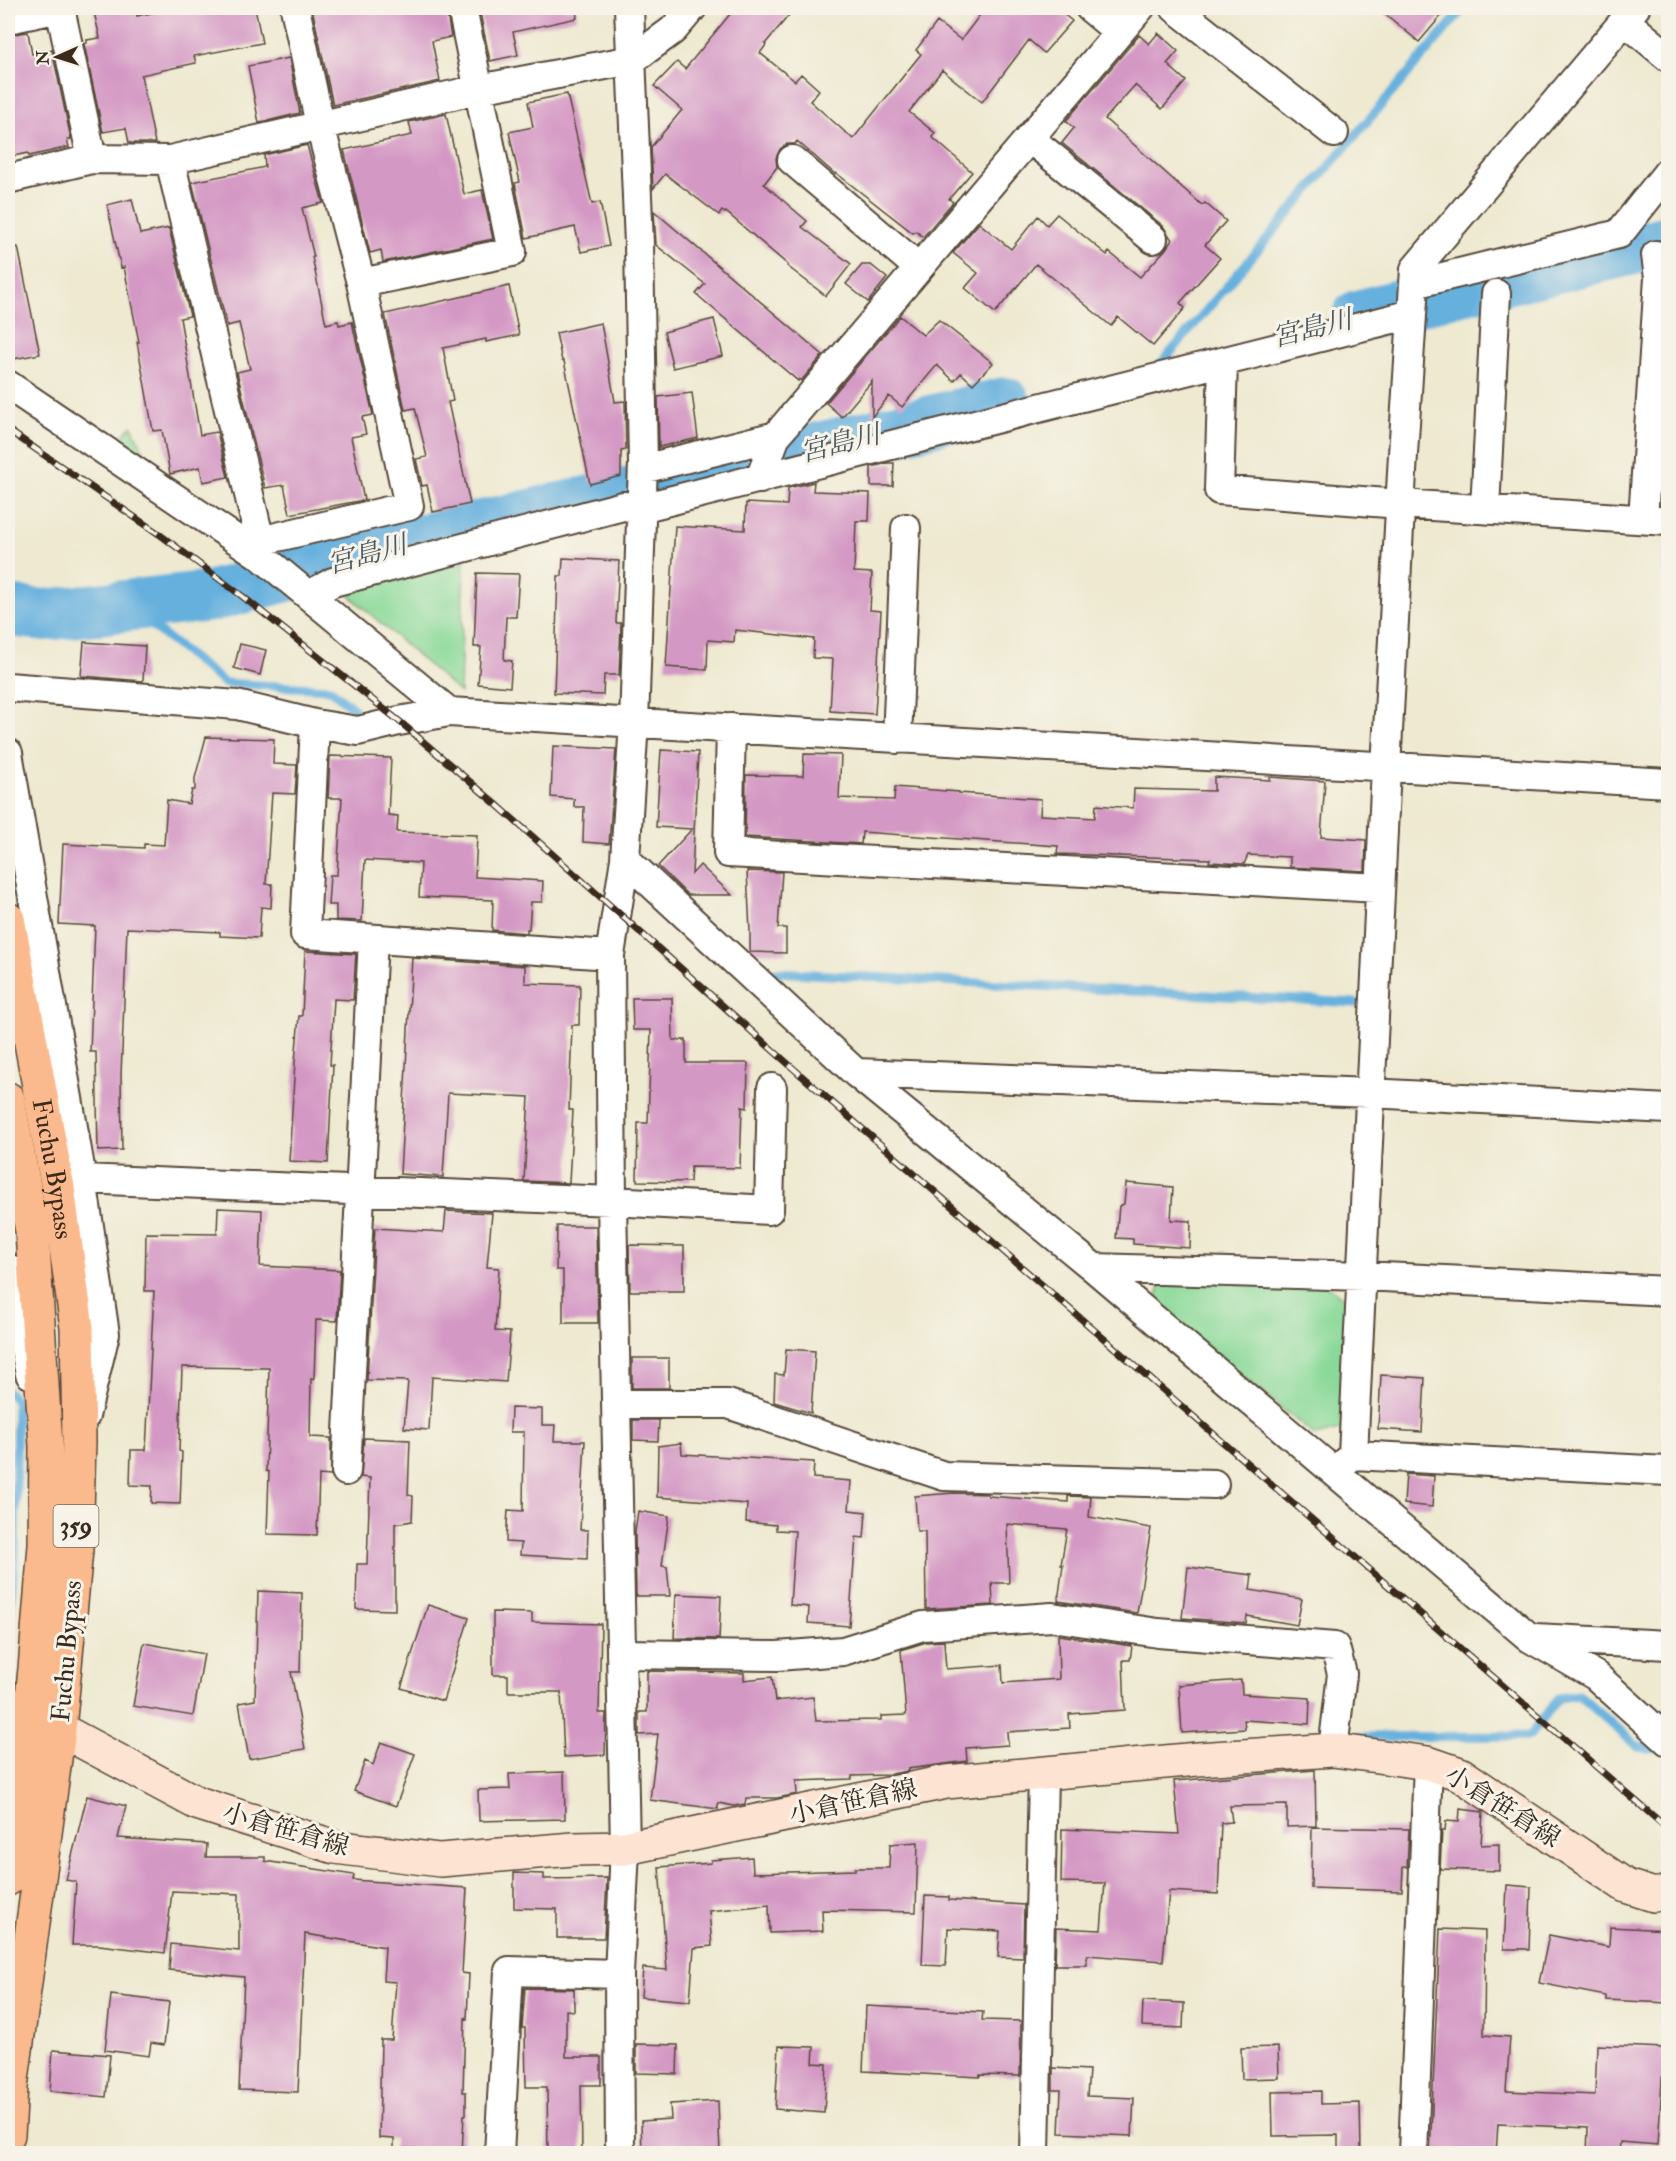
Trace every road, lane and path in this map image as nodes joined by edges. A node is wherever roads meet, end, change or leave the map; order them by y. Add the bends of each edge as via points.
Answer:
1 (295, 8) edge
2 (462, 8) edge
3 (629, 8) edge
4 (692, 8) edge
5 (1090, 8) edge
6 (1140, 8) edge
7 (1175, 8) edge
8 (1630, 14) edge
9 (8, 19) edge
10 (1119, 32) junction
11 (1668, 57) edge
12 (632, 60) junction
13 (480, 89) junction
14 (320, 125) junction
15 (1334, 133) dead end
16 (1029, 138) junction
17 (93, 159) junction
18 (170, 160) junction
19 (792, 160) dead end
20 (1668, 172) edge
21 (8, 179) edge
22 (1153, 239) dead end
23 (1656, 255) dead end
24 (919, 268) junction
25 (361, 283) junction
26 (1414, 284) junction
27 (1496, 294) dead end
28 (1412, 314) junction
29 (1223, 362) junction
30 (8, 385) edge
31 (776, 436) junction
32 (643, 469) junction
33 (760, 478) junction
34 (1400, 504) junction
35 (641, 508) junction
36 (1485, 509) junction
37 (1656, 520) edge
38 (906, 528) dead end
39 (256, 548) junction
40 (303, 590) junction
41 (8, 687) edge
42 (449, 712) junction
43 (634, 723) junction
44 (315, 724) junction
45 (731, 728) junction
46 (897, 739) junction
47 (8, 753) edge
48 (1386, 768) junction
49 (1668, 783) edge
50 (625, 859) junction
51 (1380, 888) junction
52 (8, 919) edge
53 (373, 939) junction
54 (610, 955) junction
55 (856, 1073) junction
56 (772, 1088) dead end
57 (1370, 1093) junction
58 (8, 1099) edge
59 (1668, 1109) edge
60 (82, 1179) junction
61 (359, 1191) junction
62 (612, 1201) junction
63 (8, 1268) edge
64 (1094, 1268) junction
65 (1363, 1276) junction
66 (1668, 1291) edge
67 (616, 1404) junction
68 (79, 1441) junction
69 (46, 1446) junction
70 (1344, 1463) junction
71 (346, 1471) dead end
72 (1668, 1471) edge
73 (1214, 1484) dead end
74 (1530, 1638) junction
75 (1668, 1645) edge
76 (621, 1654) junction
77 (32, 1717) edge
78 (1668, 1741) edge
79 (1333, 1750) junction
80 (1428, 1763) junction
81 (1043, 1774) junction
82 (625, 1848) junction
83 (8, 1879) edge
84 (1668, 1892) edge
85 (619, 1974) junction
86 (8, 2134) edge
87 (499, 2154) edge
88 (620, 2154) edge
89 (1035, 2154) edge
90 (1413, 2154) edge

1 - 14 street
2 - 13 street
3 - 12 street
4 - 12 street via 673,30
5 - 10 street
6 - 10 street
7 - 15 street
8 - 11 street
8 - 26 street via 1415,269
9 - 17 street via 60,8
10 - 16 street
12 - 13 street
12 - 32 street
13 - 14 street
13 - 25 street via 512,252
14 - 18 street
14 - 25 street
16 - 22 street
16 - 24 street
17 - 18 street
17 - 21 street
18 - 39 street
19 - 24 street
20 - 26 street via 1619,234
23 - 37 street
24 - 31 street
25 - 39 street via 409,506
26 - 28 street
27 - 36 street
28 - 29 street
28 - 34 street
29 - 33 street
29 - 34 street via 1219,490
30 - 39 street
31 - 32 street
31 - 33 street
32 - 35 street
33 - 35 street
34 - 36 street
34 - 48 street
35 - 40 street via 623,506
35 - 43 street
36 - 37 street
38 - 46 street
39 - 40 street
40 - 42 street
41 - 44 street via 237,705
42 - 43 street
42 - 44 street via 358,731
43 - 45 street
43 - 50 street
44 - 53 street via 305,934
45 - 46 street
45 - 51 street via 728,853
46 - 48 street
47 - 60 street
48 - 49 street
48 - 51 street
50 - 54 street
50 - 55 street
51 - 57 street
52 - 68 highway, Fuchu Bypass / 359 via 61,1211 77,1328
53 - 54 street
53 - 61 street
54 - 62 street
55 - 57 street
55 - 64 street
56 - 62 street via 769,1210
57 - 59 street
57 - 65 street
58 - 69 highway, Fuchu Bypass / 359 via 32,1232
60 - 61 street
60 - 68 street via 105,1334
61 - 62 street
61 - 71 street
62 - 67 street
63 - 69 street
64 - 65 street
64 - 70 street
65 - 66 street
65 - 70 street
67 - 73 street via 728,1404 944,1476
67 - 76 street
68 - 77 highway, Fuchu Bypass / 359 via 76,1550
69 - 77 highway, Fuchu Bypass / 359 via 45,1545
70 - 72 street
70 - 74 street
74 - 75 street
74 - 78 street via 1596,1676
76 - 79 street via 777,1656 843,1651 923,1626 1052,1617 1158,1633 1335,1647 1342,1674
76 - 82 street
77 - 82 main road, 小倉笹倉線 via 197,1803 334,1847 440,1860
77 - 83 highway, Fuchu Bypass / 359
77 - 86 highway, Fuchu Bypass / 359
79 - 80 main road, 小倉笹倉線
79 - 81 main road, 小倉笹倉線
80 - 84 main road, 小倉笹倉線 via 1460,1774 1626,1886 1654,1895
80 - 90 street
81 - 82 main road, 小倉笹倉線 via 946,1782
81 - 89 street
82 - 85 street
85 - 87 street via 509,1971
85 - 88 street

